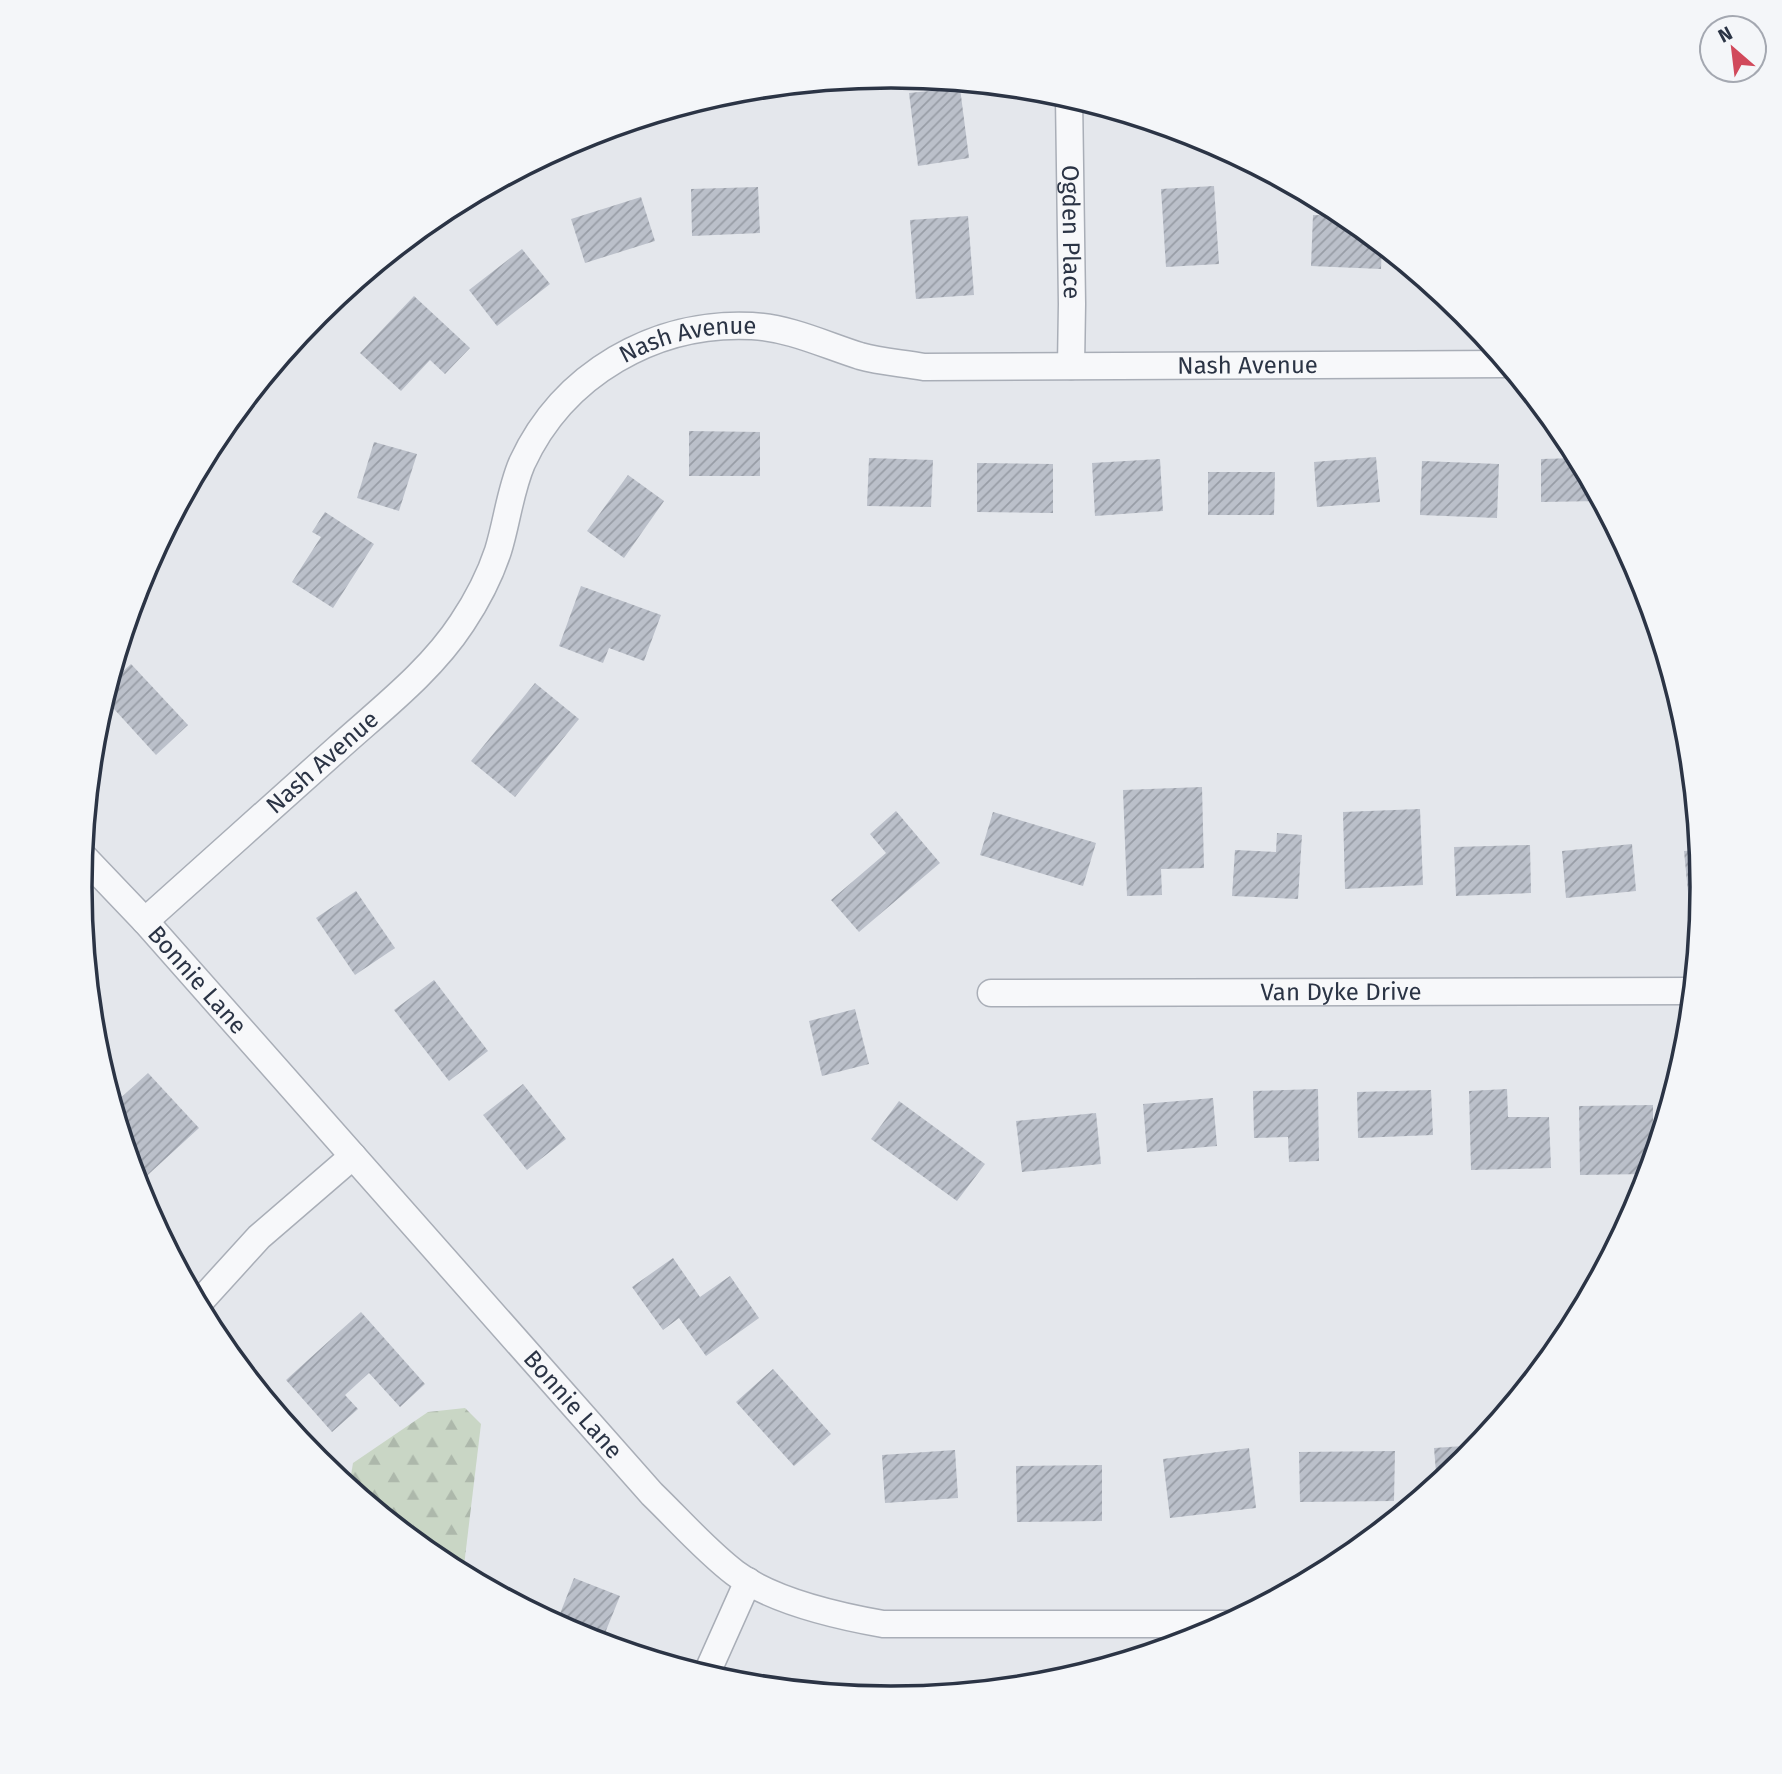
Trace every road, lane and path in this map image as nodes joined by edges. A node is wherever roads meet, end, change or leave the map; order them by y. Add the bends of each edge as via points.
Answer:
1 (1069, 108) edge
2 (1495, 364) edge
3 (1071, 366) junction
4 (92, 866) edge
5 (145, 921) junction
6 (1684, 991) edge
7 (991, 993) dead end
8 (353, 1156) junction
9 (205, 1296) edge
10 (748, 1581) junction
11 (1203, 1623) edge
12 (710, 1665) edge

1 - 3 street, Ogden Place
2 - 3 street, Nash Avenue
3 - 5 street, Nash Avenue via 924,367 863,356 801,335 754,326 683,331 617,357 578,385 547,421 514,485 490,570 445,646 404,689
4 - 5 street, Bonnie Lane
5 - 8 street, Bonnie Lane
6 - 7 street, Van Dyke Drive
8 - 9 street via 259,1237
8 - 10 street, Bonnie Lane via 652,1494
10 - 11 street, Bonnie Lane via 773,1595 883,1624
10 - 12 street

